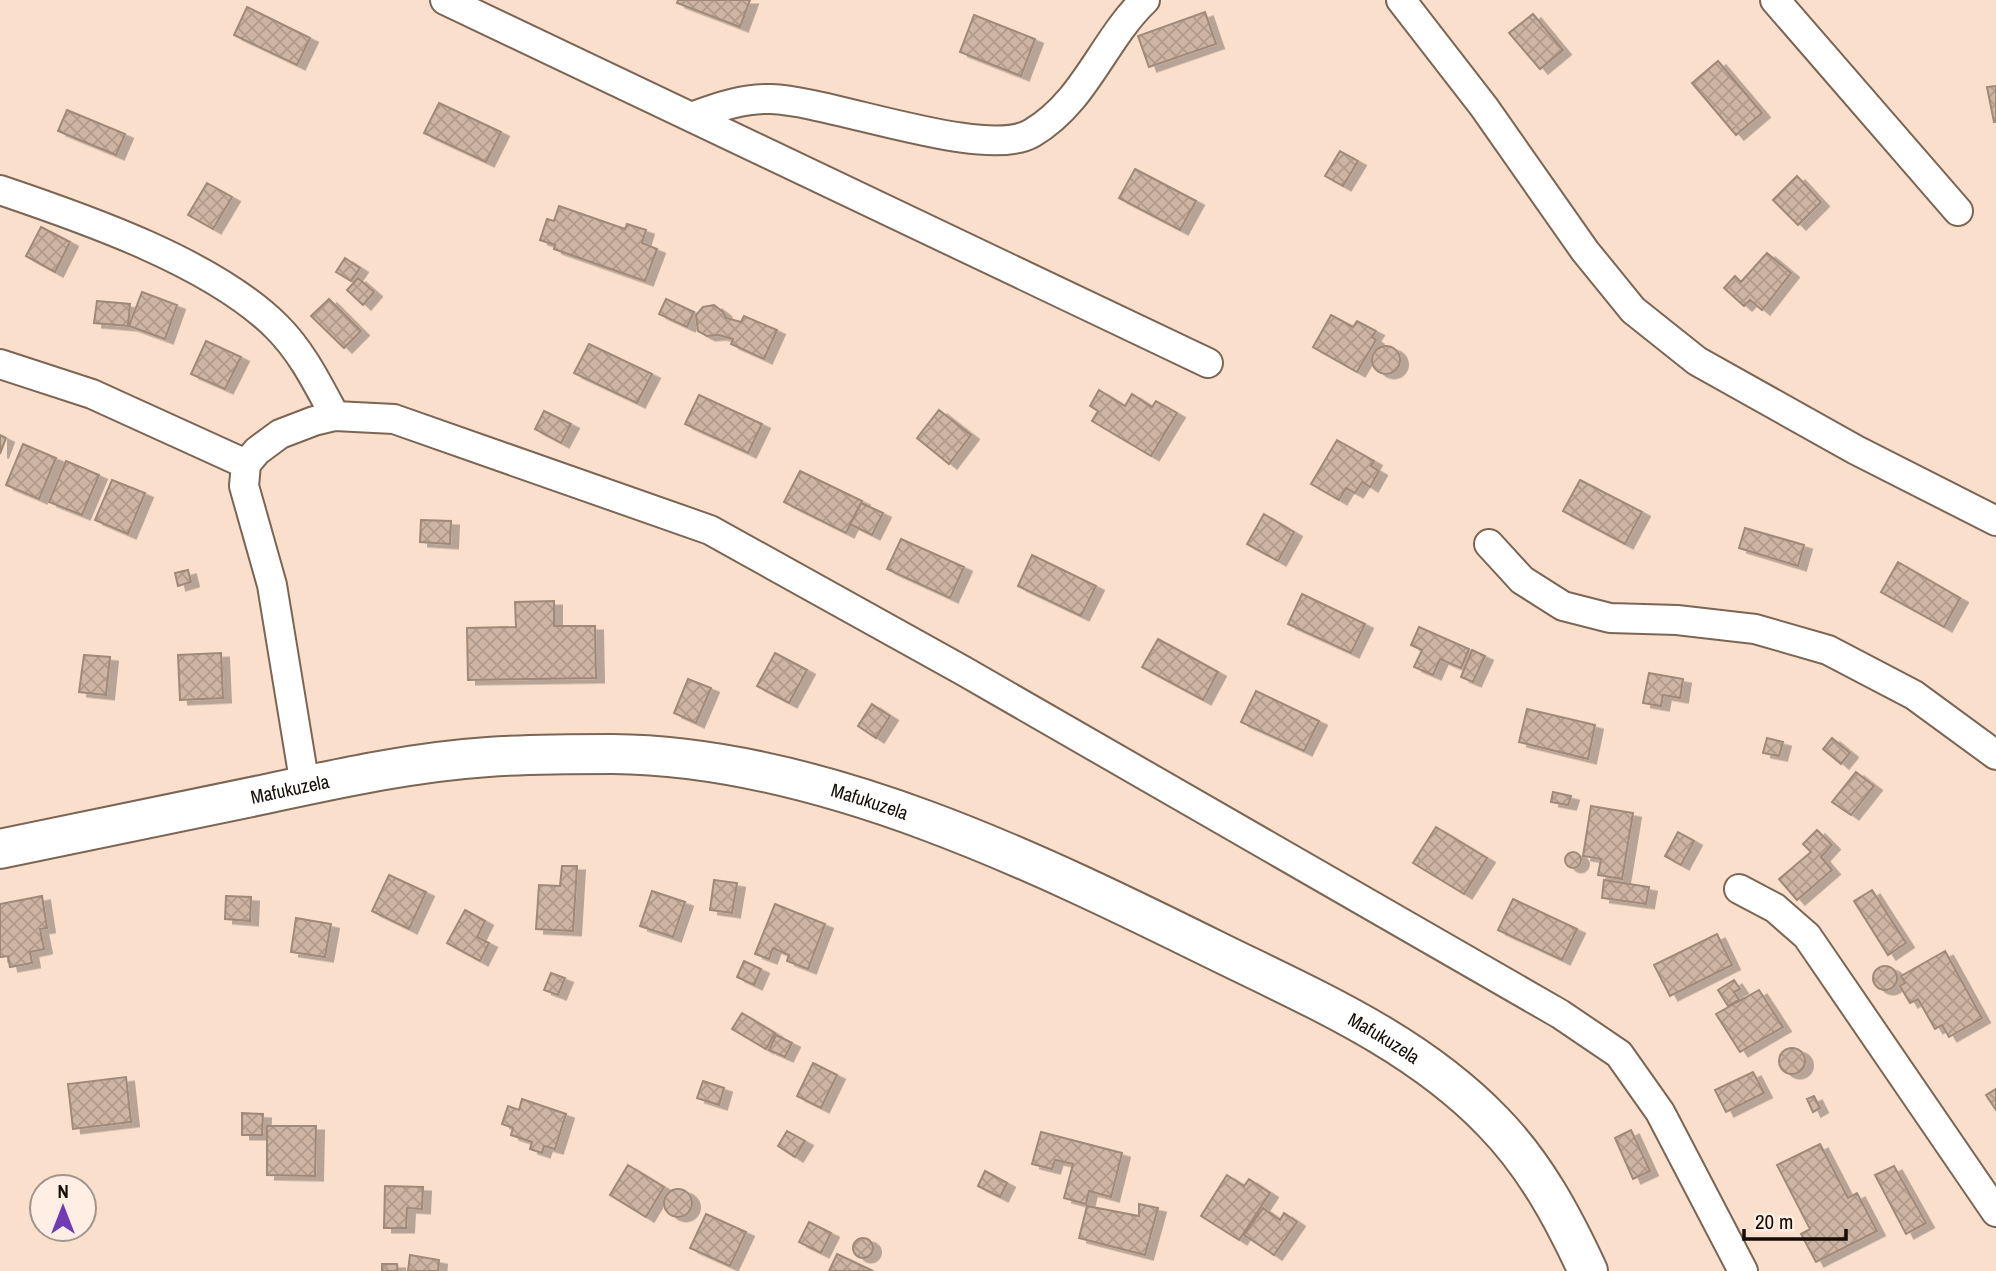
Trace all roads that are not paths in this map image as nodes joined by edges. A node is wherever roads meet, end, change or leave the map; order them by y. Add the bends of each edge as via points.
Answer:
1 (445, 0) edge
2 (1145, 0) edge
3 (1401, 0) edge
4 (1775, 0) edge
5 (694, 116) junction
6 (0, 190) edge
7 (1958, 211) dead end
8 (1208, 363) dead end
9 (0, 364) edge
10 (335, 416) junction
11 (246, 464) junction
12 (1996, 522) edge
13 (1489, 544) dead end
14 (1996, 755) edge
15 (305, 786) junction
16 (0, 849) edge
17 (1738, 889) dead end
18 (1996, 1212) edge
19 (1588, 1271) edge
20 (1743, 1271) edge

1 - 5 street
2 - 5 street via 1124,20 1085,83 1030,135 982,140 945,135 838,109 771,99 724,104
3 - 12 street via 1633,310 1697,361
4 - 7 street
5 - 8 street
6 - 10 street via 159,253 233,291 276,326 302,355
9 - 11 street via 92,394
10 - 11 street via 280,434
10 - 20 street via 394,419 710,530 1560,1014 1619,1054 1660,1112
11 - 15 street via 244,486 272,585
13 - 14 street via 1522,580 1563,606 1610,618 1755,629 1828,650 1914,695
15 - 16 main road, Mafukuzela
15 - 19 main road, Mafukuzela via 487,757 614,754 685,758 751,769 858,797 984,844 1120,903 1365,1023 1426,1066 1492,1121 1536,1174 1567,1224
17 - 18 street via 1775,908 1807,936

